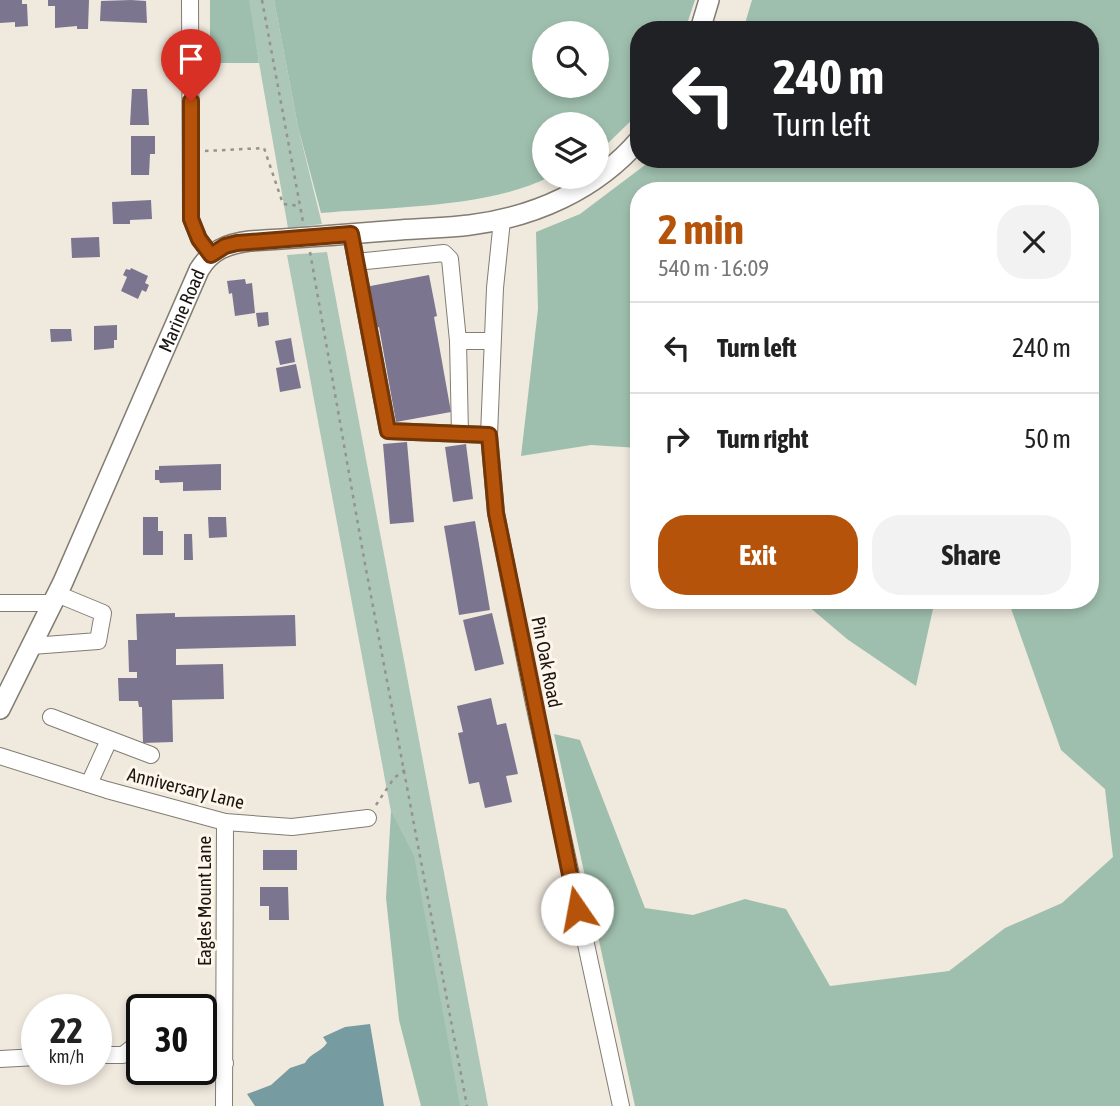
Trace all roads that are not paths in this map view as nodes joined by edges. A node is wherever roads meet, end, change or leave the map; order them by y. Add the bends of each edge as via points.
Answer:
1 (190, 0) edge
2 (709, 0) edge
3 (702, 21) edge
4 (630, 149) edge
5 (502, 220) junction
6 (351, 234) junction
7 (211, 255) junction
8 (356, 262) junction
9 (458, 341) junction
10 (492, 341) junction
11 (460, 434) junction
12 (489, 435) junction
13 (55, 599) junction
14 (0, 603) edge
15 (32, 646) junction
16 (2, 702) edge
17 (51, 717) dead end
18 (109, 740) junction
19 (151, 755) dead end
20 (0, 756) edge
21 (89, 784) junction
22 (368, 818) road end
23 (225, 822) junction
24 (21, 1058) edge
25 (0, 1059) edge
26 (225, 1063) junction
27 (217, 1065) edge
28 (224, 1106) edge
29 (621, 1106) edge

1 - 7 street via 191,219
2 - 3 main road
4 - 5 main road, Marine Road via 585,186
5 - 6 main road, Marine Road
5 - 10 street, Pin Oak Road
6 - 7 main road, Marine Road via 237,243
6 - 8 street
7 - 13 main road, Marine Road via 199,270
8 - 9 street via 444,253 450,259
8 - 11 street via 388,431
9 - 10 street
9 - 11 street
10 - 12 street, Pin Oak Road
11 - 12 street
12 - 29 street, Pin Oak Road via 496,513
13 - 14 street
13 - 15 main road, Marine Road
13 - 15 street via 103,613 98,641
15 - 16 main road, Marine Road
17 - 18 street
18 - 19 street
18 - 21 street
20 - 21 street, Anniversary Lane
21 - 23 street, Anniversary Lane
22 - 23 street, Anniversary Lane via 292,827
23 - 26 street, Eagles Mount Lane
24 - 25 street
26 - 27 street
26 - 28 street, Eagles Mount Lane

